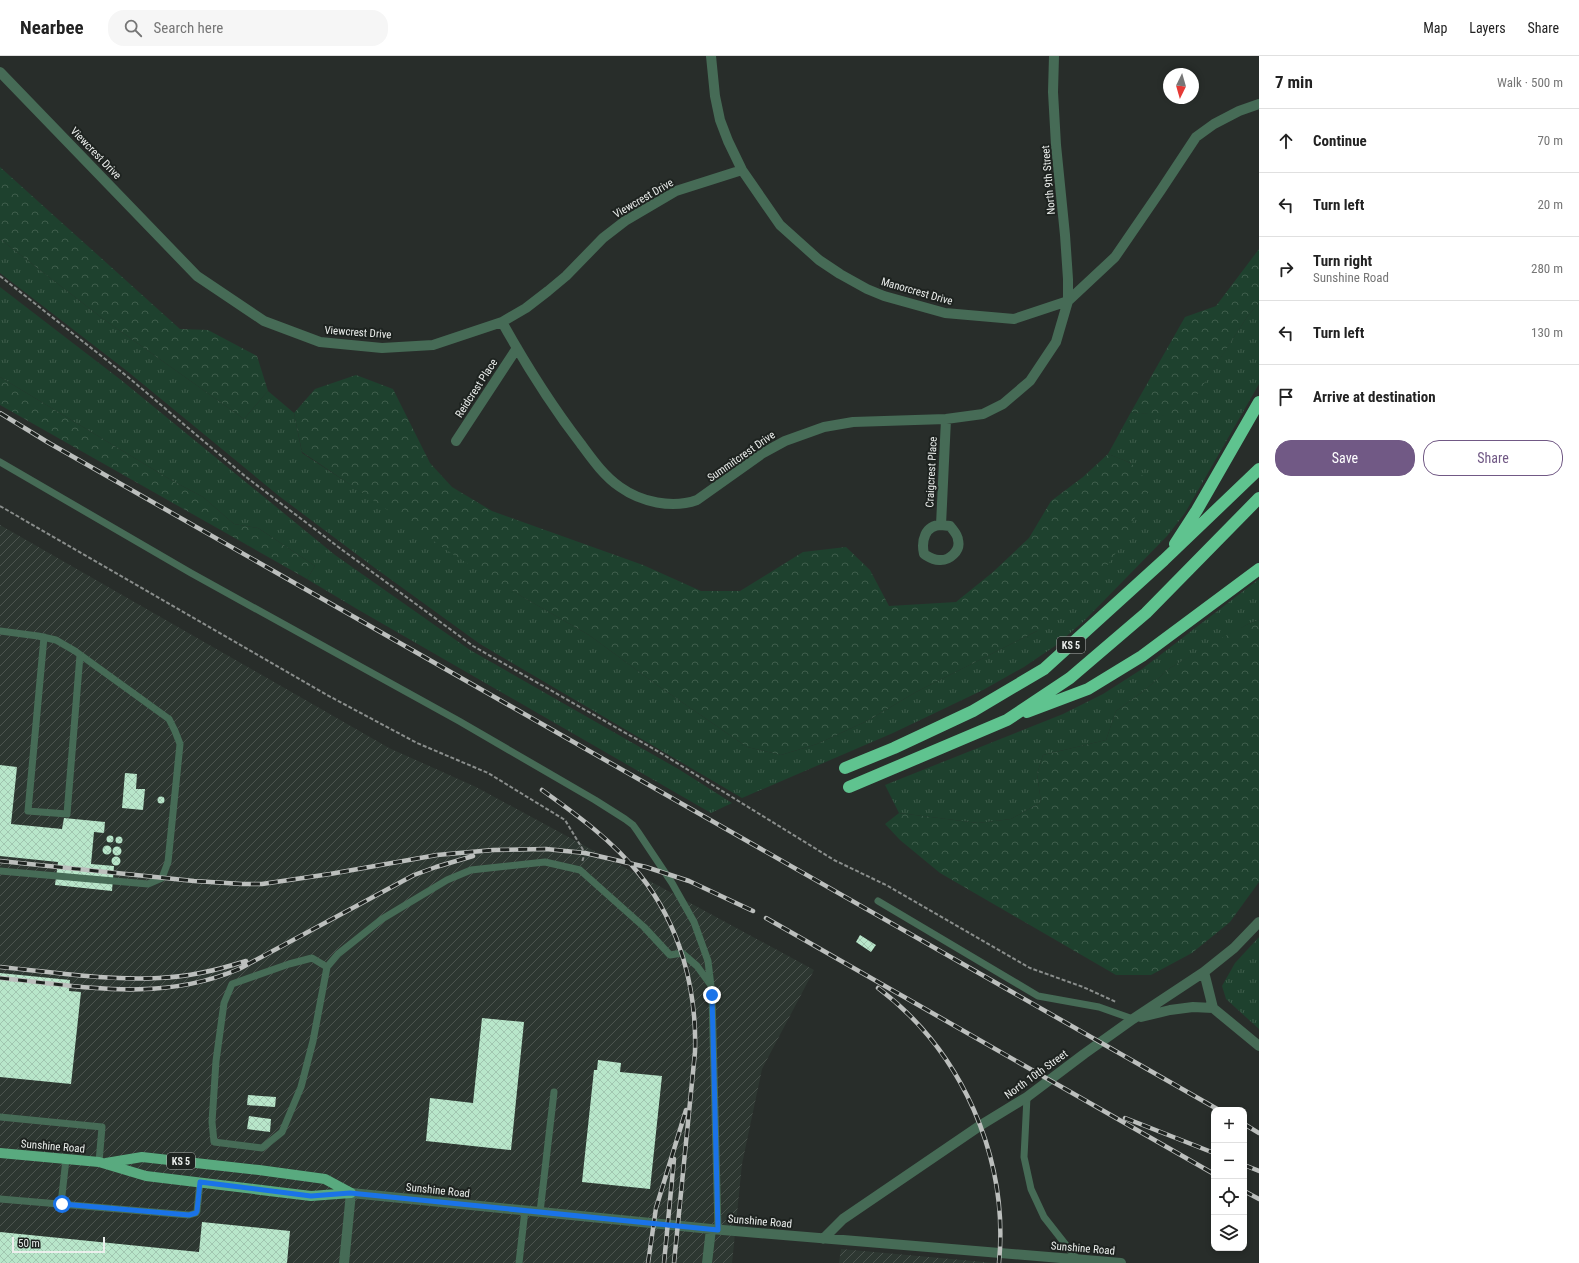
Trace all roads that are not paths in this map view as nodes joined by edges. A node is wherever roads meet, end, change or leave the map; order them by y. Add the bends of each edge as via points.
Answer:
1 (711, 56) edge
2 (1054, 56) edge
3 (0, 72) edge
4 (1259, 104) edge
5 (742, 170) junction
6 (1068, 301) junction
7 (502, 322) junction
8 (517, 348) junction
9 (1259, 402) edge
10 (946, 419) junction
11 (456, 441) dead end
12 (0, 462) edge
13 (1259, 469) edge
14 (1259, 498) edge
15 (941, 525) dead end
16 (1164, 560) junction
17 (1259, 569) edge
18 (0, 631) edge
19 (44, 637) junction
20 (80, 655) junction
21 (1008, 720) junction
22 (845, 768) dead end
23 (848, 787) dead end
24 (0, 870) edge
25 (878, 901) dead end
26 (1259, 922) edge
27 (327, 967) junction
28 (1204, 972) junction
29 (711, 986) junction
30 (1213, 1008) junction
31 (1133, 1019) junction
32 (1259, 1046) edge
33 (554, 1092) dead end
34 (1027, 1097) junction
35 (0, 1118) edge
36 (0, 1153) edge
37 (66, 1159) junction
38 (101, 1162) junction
39 (200, 1182) junction
40 (350, 1193) junction
41 (0, 1199) edge
42 (62, 1204) junction
43 (525, 1210) junction
44 (540, 1212) junction
45 (715, 1229) junction
46 (823, 1239) junction
47 (1076, 1259) junction
48 (344, 1263) edge
49 (519, 1263) edge
50 (707, 1263) edge
51 (1121, 1263) edge

1 - 5 street, Manorcrest Drive via 720,120
2 - 6 street, North 9th Street via 1056,145
3 - 7 street, Viewcrest Drive via 197,276 264,321 320,342 382,348 433,344
4 - 6 street, Manorcrest Drive via 1214,124 1196,137 1115,256
5 - 6 street, Manorcrest Drive via 780,225 798,243 840,274 884,296 945,314 1014,319
5 - 7 street, Viewcrest Drive via 676,191 625,221 603,238 548,291
6 - 10 street, Summitcrest Drive via 1056,342 1030,380 1003,404 983,414
7 - 8 street, Summitcrest Drive
8 - 10 street, Summitcrest Drive via 557,413 599,467 619,486 645,499 660,503 688,504 698,500 763,453 784,441 824,427 853,422
8 - 11 street, Reidcrest Place
9 - 16 highway via 1197,510
10 - 15 street, Craigcrest Place
12 - 29 lane via 191,573 459,721 625,819 638,832 694,922 708,962
13 - 16 highway, KS 5
14 - 21 highway, KS 5 via 1146,613 1070,678
16 - 22 highway, KS 5 via 1044,669 973,711
17 - 21 highway via 1142,656 1088,689
18 - 19 lane
19 - 20 lane via 56,640
19 - 20 lane via 28,811 67,814
20 - 24 lane via 169,719 176,731 180,744 168,862 162,878 148,884
21 - 23 highway, KS 5
25 - 31 lane via 1038,996 1099,1007
26 - 28 street, North 10th Street via 1234,948
27 - 27 lane via 313,1041 300,1087 282,1132 262,1148 214,1142 212,1122 216,1060 224,1003 232,984 312,958
27 - 29 lane via 338,954 382,919 447,880 471,870 545,862 580,870 644,927 670,955 682,953 697,966
28 - 30 street
28 - 31 street, North 10th Street
29 - 45 lane
30 - 31 street via 1170,1010
30 - 32 street
31 - 34 street, North 10th Street
33 - 44 lane
34 - 46 street, North 10th Street via 981,1125 843,1219
34 - 47 lane via 1024,1157 1031,1189 1044,1217
35 - 38 lane via 102,1127
36 - 37 main road, Sunshine Road / KS 5
37 - 38 main road, Sunshine Road / KS 5
37 - 42 lane
38 - 39 main road, Sunshine Road / KS 5 via 146,1176
38 - 40 main road, Sunshine Road / KS 5 via 142,1157 259,1170 325,1179
39 - 40 main road, Sunshine Road / KS 5 via 311,1196
39 - 42 lane via 197,1211 189,1215
40 - 43 street, Sunshine Road
40 - 48 street
41 - 42 lane
43 - 44 street, Sunshine Road
43 - 49 lane
44 - 45 street, Sunshine Road
45 - 46 street, Sunshine Road
45 - 50 street
46 - 47 street, Sunshine Road
47 - 51 street, Sunshine Road

